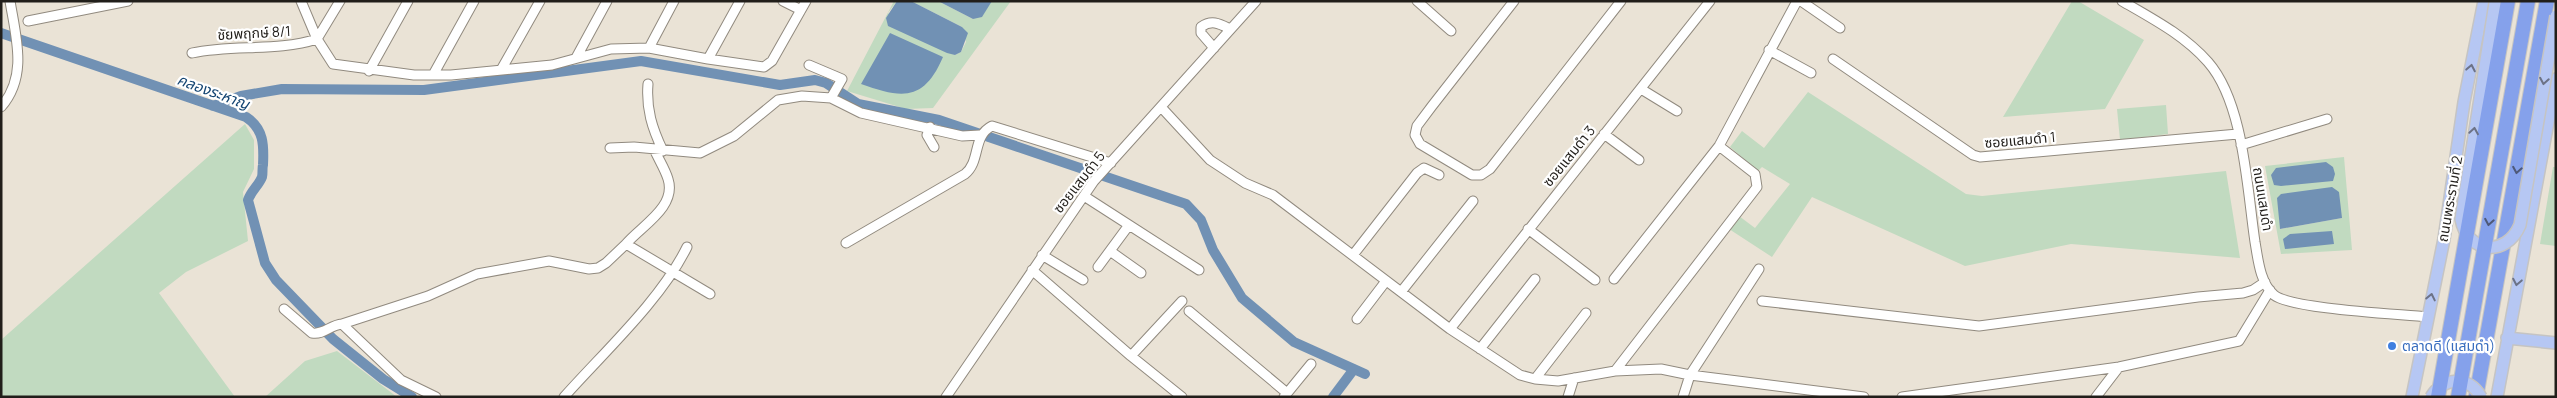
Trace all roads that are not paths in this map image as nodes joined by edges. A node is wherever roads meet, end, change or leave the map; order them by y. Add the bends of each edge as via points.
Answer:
1 (10, 1) edge
2 (128, 1) edge
3 (302, 1) edge
4 (340, 1) edge
5 (408, 1) edge
6 (474, 1) edge
7 (540, 1) edge
8 (608, 1) edge
9 (674, 1) edge
10 (740, 1) edge
11 (783, 1) edge
12 (806, 1) edge
13 (1256, 1) edge
14 (1417, 1) edge
15 (1514, 1) edge
16 (1621, 1) edge
17 (1710, 1) edge
18 (1797, 1) edge
19 (1801, 1) edge
20 (2122, 1) edge
21 (2528, 1) edge
22 (2547, 1) edge
23 (2499, 2) edge
24 (801, 10) junction
25 (2556, 16) edge
26 (28, 21) dead end
27 (1840, 28) dead end
28 (1230, 30) junction
29 (1451, 31) dead end
30 (317, 39) junction
31 (649, 48) junction
32 (1214, 48) junction
33 (1769, 50) junction
34 (192, 53) dead end
35 (576, 58) junction
36 (708, 59) junction
37 (1833, 59) dead end
38 (809, 65) dead end
39 (501, 70) junction
40 (369, 71) junction
41 (1811, 73) dead end
42 (432, 75) junction
43 (2556, 79) edge
44 (648, 84) dead end
45 (1641, 89) junction
46 (831, 98) junction
47 (1, 107) edge
48 (1161, 107) junction
49 (1676, 111) dead end
50 (2327, 119) dead end
51 (930, 127) junction
52 (1604, 134) junction
53 (2238, 134) junction
54 (980, 135) junction
55 (2241, 145) junction
56 (1719, 146) junction
57 (934, 147) dead end
58 (610, 148) dead end
59 (659, 151) junction
60 (1639, 160) dead end
61 (1111, 163) junction
62 (1439, 175) dead end
63 (1084, 196) junction
64 (1473, 201) dead end
65 (1129, 225) junction
66 (1528, 229) junction
67 (846, 242) dead end
68 (626, 244) junction
69 (687, 247) dead end
70 (1110, 251) junction
71 (1042, 255) junction
72 (1353, 255) junction
73 (1098, 267) dead end
74 (1759, 269) dead end
75 (1032, 270) junction
76 (1199, 270) dead end
77 (672, 273) junction
78 (1142, 273) dead end
79 (1535, 279) dead end
80 (1082, 280) dead end
81 (1595, 280) dead end
82 (1614, 280) dead end
83 (1386, 281) junction
84 (2265, 282) junction
85 (2270, 290) junction
86 (1401, 292) junction
87 (710, 294) dead end
88 (1182, 301) dead end
89 (1762, 301) dead end
90 (284, 309) dead end
91 (1188, 311) dead end
92 (1586, 313) dead end
93 (2427, 317) junction
94 (1357, 319) dead end
95 (337, 325) junction
96 (1450, 329) junction
97 (2507, 338) junction
98 (2556, 344) edge
99 (1480, 349) junction
100 (1131, 356) junction
101 (1311, 364) dead end
102 (2119, 367) junction
103 (1615, 371) junction
104 (1690, 375) junction
105 (1574, 378) junction
106 (1535, 380) junction
107 (1285, 395) edge
108 (436, 397) edge
109 (564, 397) edge
110 (946, 397) edge
111 (1182, 397) edge
112 (1568, 397) edge
113 (1683, 397) edge
114 (1864, 397) edge
115 (1902, 397) edge
116 (2096, 397) edge
117 (2412, 397) edge
118 (2431, 397) edge
119 (2440, 397) edge
120 (2458, 397) edge
121 (2476, 397) edge
122 (2481, 397) edge
123 (2497, 397) edge

1 - 47 street via 19,66 16,82
2 - 26 street
3 - 30 street
4 - 30 street
5 - 40 street
6 - 42 street
7 - 39 street
8 - 35 street
9 - 31 street
10 - 36 street
11 - 24 street
12 - 24 street
13 - 28 street, ซอยแสมดำ 5
14 - 29 street
15 - 16 street via 1417,126 1415,135 1420,144 1472,175 1481,175 1490,169
17 - 45 street, ซอยแสมดำ 3
18 - 33 street
19 - 27 street
20 - 53 street, ถนนแสมดำ via 2182,37 2207,62 2229,95
21 -> 120 highway, bridge
22 -> 121 highway
25 -> 23 main road, bridge via 2520,225 2506,243 2490,248 2481,246 2466,235 2461,219
93 -> 23 main road, ถนนพระรามที่ 2 via 2444,239 2464,102
23 - 119 highway, bridge
24 - 36 street via 768,66
28 - 32 street, ซอยแสมดำ 5
28 - 32 street via 1215,22 1201,27 1201,33
30 - 34 street, ชัยพฤกษ์ 8/1 via 291,45 220,48
30 - 40 street via 333,64
31 - 35 street via 611,49
31 - 36 street
32 - 48 street, ซอยแสมดำ 5
33 - 41 street
33 - 56 street
35 - 39 street via 552,65
37 - 53 street, ซอยแสมดำ 1 via 1980,157
38 - 46 street via 842,79
39 - 42 street
40 - 42 street
43 -> 97 main road
44 - 59 street via 646,101
45 - 49 street
45 - 52 street, ซอยแสมดำ 3
46 - 51 street via 861,113
46 - 59 street via 802,96 778,100 734,136 700,153
48 - 61 street, ซอยแสมดำ 5
48 - 72 street via 1210,160 1245,183 1272,195
50 - 55 street
51 - 54 street via 968,138
51 - 57 street via 926,135
52 - 60 street
52 - 66 street, ซอยแสมดำ 3
53 - 55 street, ถนนแสมดำ
54 - 61 street via 992,126
54 - 67 street via 973,163 965,174
55 - 84 street, ถนนแสมดำ via 2257,253
56 - 82 street
56 - 103 street via 1755,174 1757,188 1718,234
58 - 59 street
59 - 68 street via 670,190 667,200
61 - 63 street, ซอยแสมดำ 5
62 - 72 street via 1424,168 1417,173
63 - 65 street
63 - 71 street, ซอยแสมดำ 5
64 - 86 street
65 - 70 street
65 - 76 street
66 - 81 street
66 - 96 street, ซอยแสมดำ 3
68 - 77 street
68 - 95 street via 598,268 549,261 477,274 428,296
69 - 77 street
70 - 73 street
70 - 78 street
71 - 75 street, ซอยแสมดำ 5
71 - 80 street
72 - 83 street
74 - 104 street
75 - 100 street
75 - 110 street, ซอยแสมดำ 5
77 - 87 street
77 - 109 street via 658,293
79 - 99 street
83 - 86 street
83 - 94 street
84 - 85 street, ถนนแสมดำ
84 - 89 street via 2243,293 1979,326
85 - 93 street, ถนนแสมดำ via 2286,301 2300,304
85 - 102 street via 2239,341
86 - 96 street
88 - 100 street
90 - 95 street via 312,333 322,333
91 - 107 street
92 - 106 street
93 - 117 main road, ถนนพระรามที่ 2
95 - 108 street via 401,380
96 - 99 street
97 - 98 main road
97 - 123 main road
99 - 106 street via 1510,370
100 - 111 street
101 - 107 street
102 - 115 street
102 - 116 street
103 - 104 street via 1662,369
103 - 105 street
104 - 113 street
104 - 114 street
105 - 106 street
105 - 112 street
118 - 122 main road, bridge via 2444,384 2458,381 2471,385

